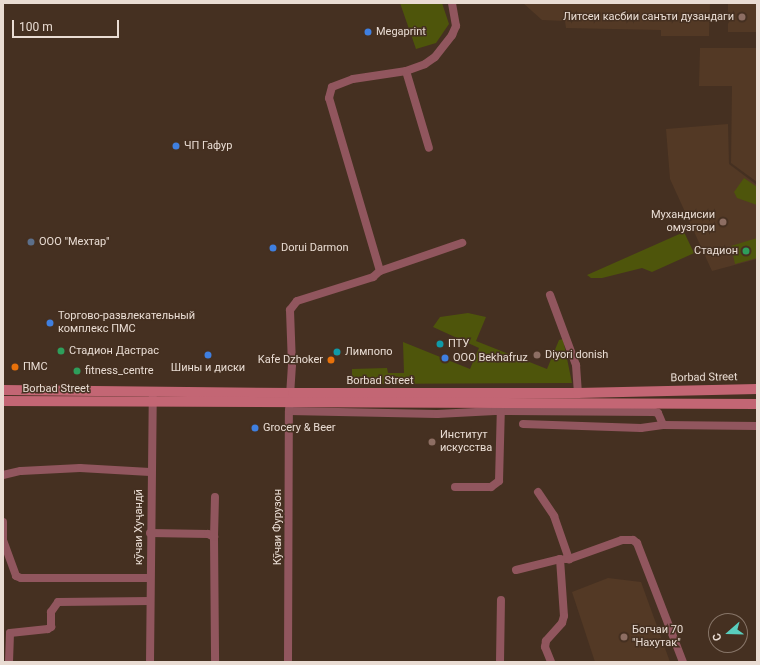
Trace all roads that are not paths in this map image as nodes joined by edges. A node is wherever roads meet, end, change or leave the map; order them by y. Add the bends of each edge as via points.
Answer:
1 (452, 3) edge
2 (406, 71) junction
3 (429, 148) dead end
4 (462, 243) dead end
5 (380, 271) junction
6 (550, 295) dead end
7 (757, 389) edge
8 (3, 390) edge
9 (578, 393) junction
10 (153, 396) junction
11 (3, 401) edge
12 (290, 402) junction
13 (755, 405) edge
14 (501, 407) junction
15 (523, 424) dead end
16 (663, 425) junction
17 (757, 426) edge
18 (150, 472) junction
19 (3, 475) edge
20 (455, 487) dead end
21 (538, 492) dead end
22 (215, 497) dead end
23 (3, 522) edge
24 (150, 533) junction
25 (214, 537) junction
26 (3, 540) edge
27 (565, 559) junction
28 (516, 570) dead end
29 (150, 578) junction
30 (501, 600) dead end
31 (150, 601) junction
32 (9, 662) edge
33 (150, 662) edge
34 (215, 662) edge
35 (288, 662) edge
36 (500, 662) edge
37 (551, 662) edge
38 (682, 662) edge

1 - 2 street via 456,26 452,35 434,57 425,64
2 - 3 street
2 - 5 street via 336,84 330,94
4 - 5 street
5 - 12 street, Кӯчаи Фурузон via 373,277 297,301 292,306
6 - 9 street via 576,366
7 - 9 main road, Borbad Street
8 - 10 main road, Borbad Street
9 - 12 main road, Borbad Street
10 - 11 main road, Borbad Street
10 - 12 main road, Borbad Street
10 - 18 street, кӯчаи Хуҷандӣ
12 - 14 main road, Borbad Street
12 - 35 street, Кӯчаи Фурузон
13 - 14 main road, Borbad Street
14 - 16 street via 654,412 658,413
14 - 20 street via 499,481 491,487
15 - 16 street via 641,428
16 - 17 street
18 - 19 street via 80,468 21,471
18 - 24 street, кӯчаи Хуҷандӣ
21 - 27 street via 554,516
22 - 25 street
23 - 26 street
24 - 25 street via 208,534
24 - 29 street, кӯчаи Хуҷандӣ
25 - 34 street
26 - 29 street via 16,576 21,578
27 - 28 street
27 - 37 street via 564,616 562,623 546,640 545,647
27 - 38 street via 622,540 633,540 637,543
29 - 31 street, кӯчаи Хуҷандӣ
30 - 36 street
31 - 32 street via 58,602 51,612 51,627 48,630 10,633
31 - 33 street, кӯчаи Хуҷандӣ

